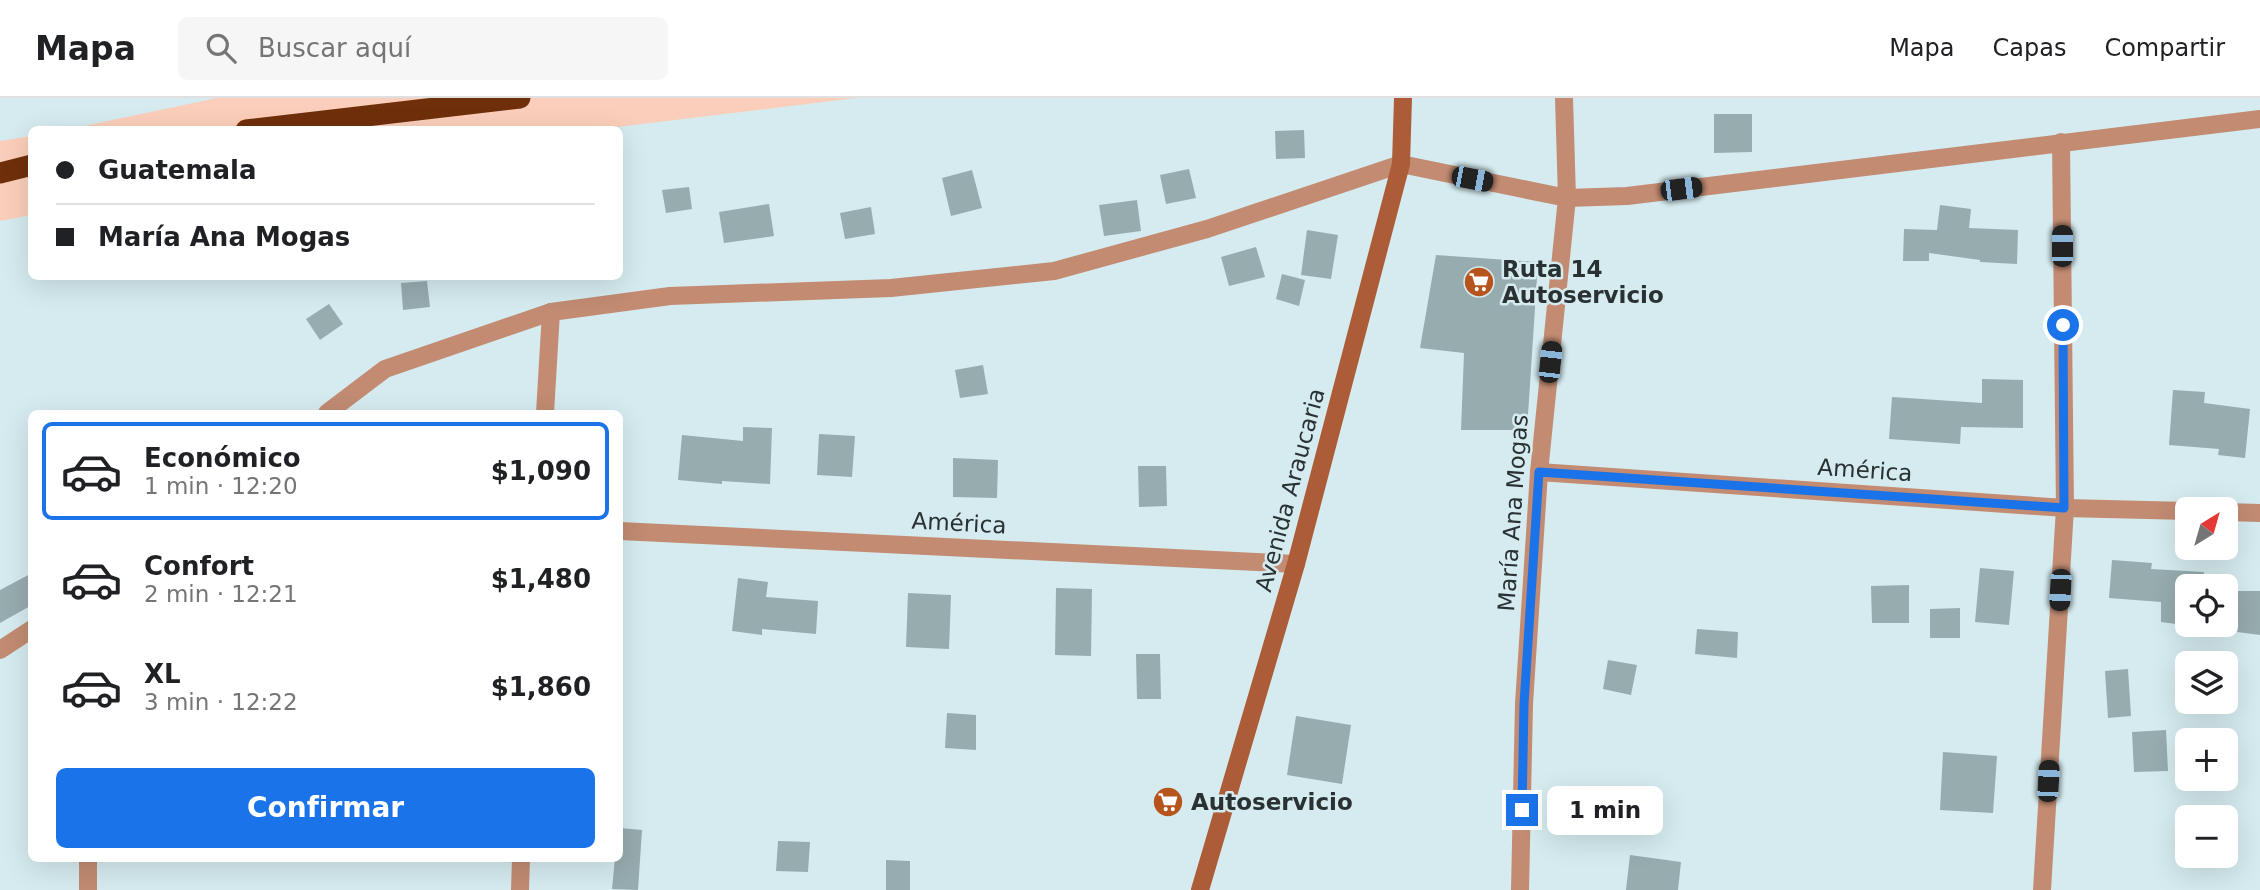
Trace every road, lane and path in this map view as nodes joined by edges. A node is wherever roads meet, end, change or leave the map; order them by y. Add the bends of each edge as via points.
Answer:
1 (520, 98) edge
2 (1403, 98) edge
3 (1564, 98) edge
4 (2260, 119) edge
5 (280, 126) edge
6 (2061, 142) junction
7 (1401, 164) junction
8 (28, 166) edge
9 (0, 173) edge
10 (1567, 198) junction
11 (551, 312) junction
12 (331, 410) edge
13 (545, 410) edge
14 (1539, 472) junction
15 (2064, 508) junction
16 (2175, 511) edge
17 (2238, 512) edge
18 (2260, 513) edge
19 (623, 531) edge
20 (1297, 564) junction
21 (28, 632) edge
22 (0, 650) edge
23 (88, 862) edge
24 (521, 862) edge
25 (88, 890) edge
26 (520, 890) edge
27 (1200, 890) edge
28 (1520, 890) edge
29 (2042, 890) edge

1 - 5 highway
2 - 7 main road, Avenida Araucaria
3 - 10 street, María Ana Mogas
4 - 6 street
6 - 10 street via 1627,196
6 - 15 street
7 - 10 street
7 - 11 street via 1207,229 1054,271 891,288 670,296
7 - 20 main road, Avenida Araucaria
8 - 9 highway
10 - 14 street, María Ana Mogas
11 - 12 street via 385,369
11 - 13 street
14 - 15 street, América
14 - 28 street, María Ana Mogas via 1524,704
15 - 16 street, América
15 - 29 street
17 - 18 street
19 - 20 street, América
20 - 27 main road, Avenida Araucaria
21 - 22 street
23 - 25 street
24 - 26 street

